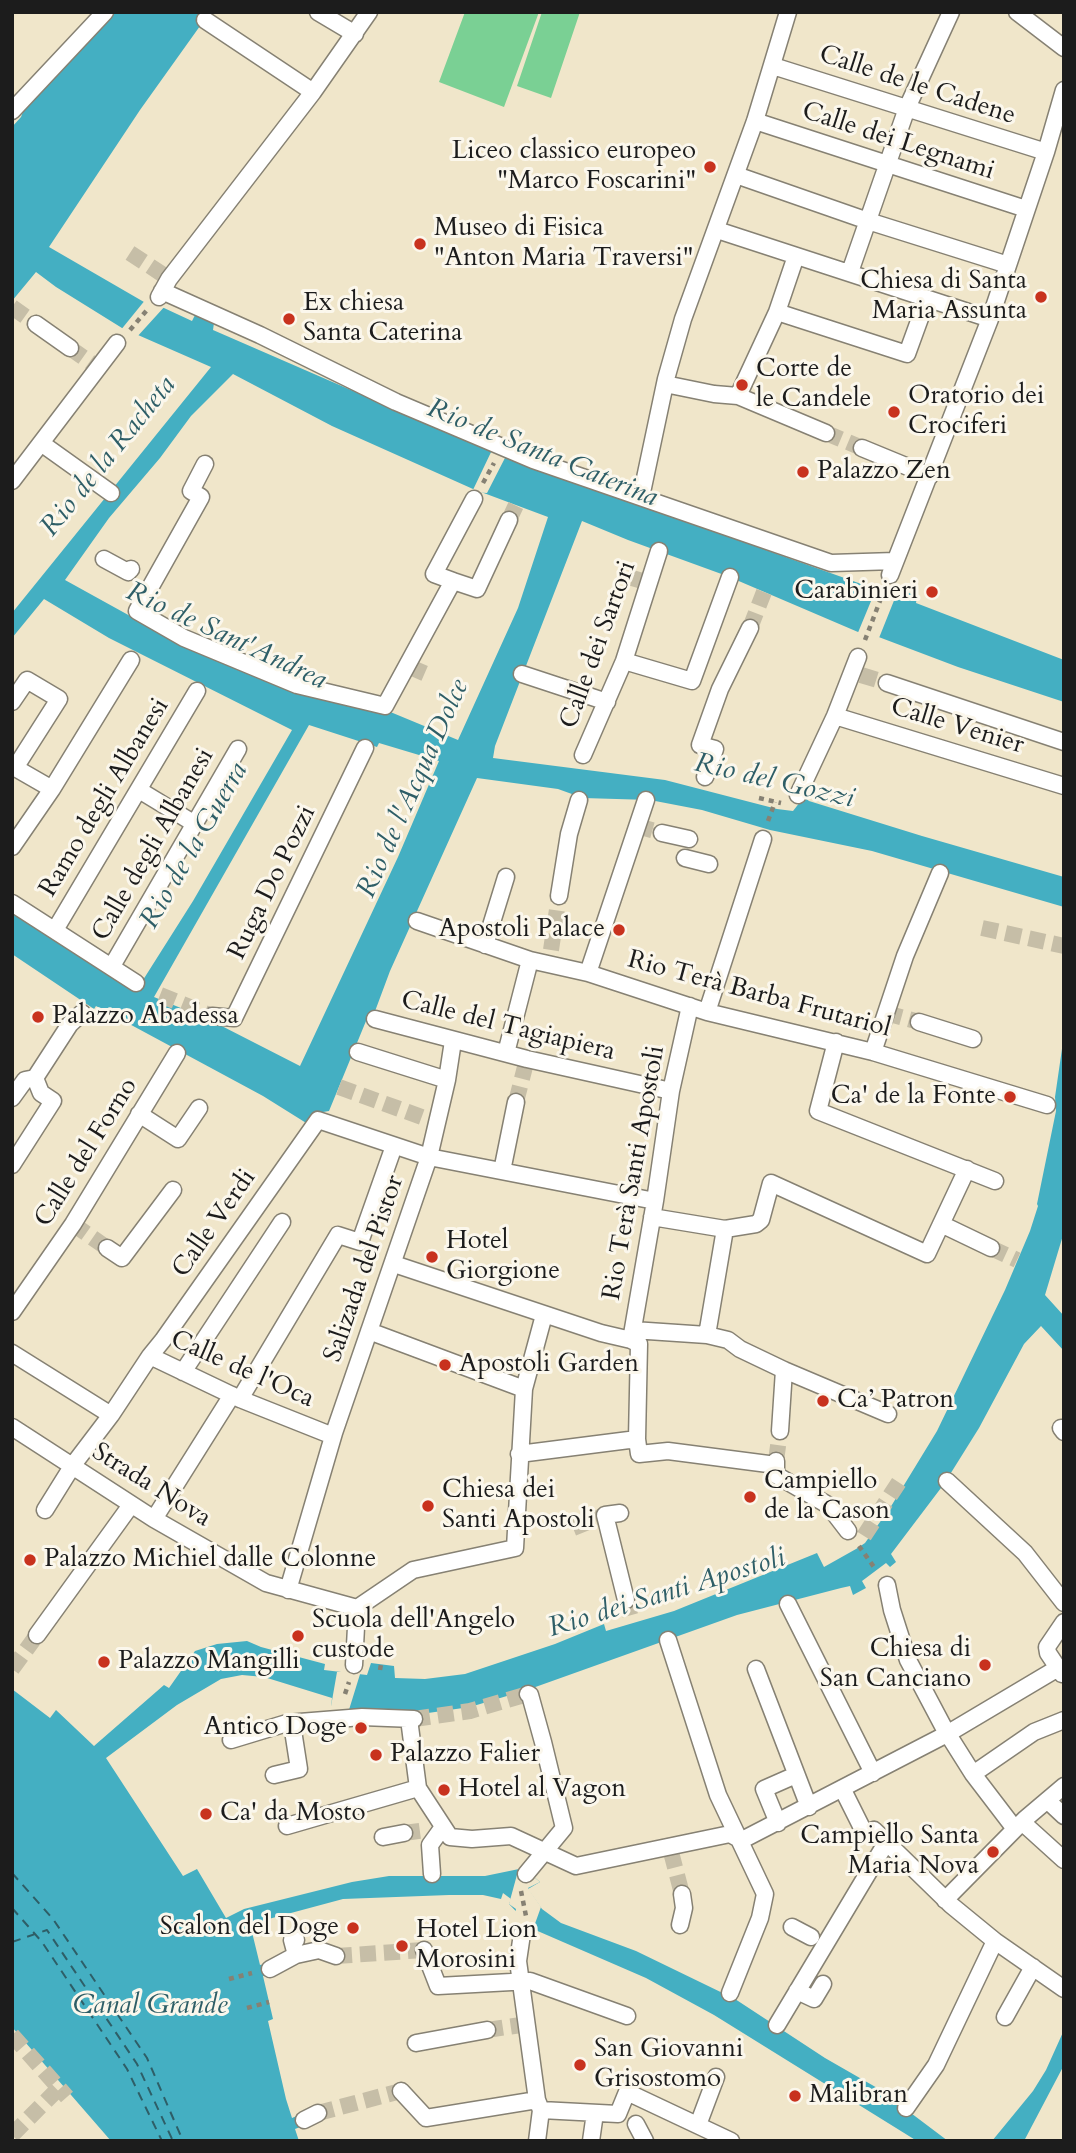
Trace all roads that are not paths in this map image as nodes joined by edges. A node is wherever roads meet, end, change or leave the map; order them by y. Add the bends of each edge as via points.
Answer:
1 (105, 12) edge
2 (318, 12) edge
3 (369, 12) edge
4 (788, 12) edge
5 (951, 12) edge
6 (1017, 12) edge
7 (205, 20) dead end
8 (355, 34) junction
9 (1064, 48) edge
10 (774, 66) junction
11 (1064, 90) edge
12 (313, 92) junction
13 (907, 108) junction
14 (12, 111) edge
15 (755, 121) junction
16 (1046, 152) junction
17 (889, 164) junction
18 (736, 175) junction
19 (1024, 214) junction
20 (868, 221) junction
21 (717, 230) junction
22 (796, 256) junction
23 (1008, 265) junction
24 (850, 272) junction
25 (934, 301) junction
26 (777, 312) junction
27 (990, 319) junction
28 (36, 324) tunnel mouth
29 (117, 343) dead end
30 (70, 348) tunnel mouth
31 (665, 382) junction
32 (737, 396) junction
33 (826, 433) tunnel mouth
34 (41, 443) junction
35 (862, 448) tunnel mouth
36 (205, 464) dead end
37 (930, 476) junction
38 (12, 481) edge
39 (111, 493) dead end
40 (641, 497) junction
41 (474, 499) dead end
42 (509, 520) tunnel mouth
43 (659, 551) dead end
44 (104, 558) dead end
45 (131, 569) dead end
46 (730, 577) dead end
47 (453, 581) junction
48 (750, 628) tunnel mouth
49 (131, 660) dead end
50 (624, 662) junction
51 (857, 668) dead end
52 (522, 674) dead end
53 (692, 681) junction
54 (887, 683) tunnel mouth
55 (197, 691) dead end
56 (720, 691) junction
57 (12, 702) edge
58 (607, 702) junction
59 (835, 716) junction
60 (1064, 742) edge
61 (365, 748) dead end
62 (238, 749) dead end
63 (583, 755) dead end
64 (14, 767) edge
65 (705, 777) dead end
66 (1064, 786) edge
67 (52, 789) junction
68 (139, 790) junction
69 (798, 795) dead end
70 (579, 800) dead end
71 (646, 800) dead end
72 (195, 824) junction
73 (662, 833) tunnel mouth
74 (690, 839) dead end
75 (763, 839) dead end
76 (12, 847) edge
77 (685, 858) dead end
78 (709, 864) dead end
79 (940, 873) dead end
80 (506, 877) dead end
81 (559, 896) tunnel mouth
82 (12, 903) edge
83 (417, 921) dead end
84 (55, 930) junction
85 (485, 945) junction
86 (530, 960) junction
87 (112, 966) junction
88 (588, 972) junction
89 (136, 983) dead end
90 (690, 1006) junction
91 (708, 1012) junction
92 (82, 1013) dead end
93 (212, 1016) tunnel mouth
94 (375, 1019) dead end
95 (919, 1022) tunnel mouth
96 (973, 1039) dead end
97 (453, 1041) junction
98 (836, 1042) junction
99 (358, 1052) dead end
100 (873, 1052) junction
101 (177, 1053) dead end
102 (506, 1053) junction
103 (35, 1079) junction
104 (447, 1080) junction
105 (671, 1091) junction
106 (12, 1098) edge
107 (516, 1102) tunnel mouth
108 (1047, 1105) dead end
109 (199, 1108) dead end
110 (139, 1114) junction
111 (394, 1146) junction
112 (429, 1157) junction
113 (12, 1165) edge
114 (967, 1169) junction
115 (502, 1171) junction
116 (995, 1181) dead end
117 (173, 1190) dead end
118 (655, 1201) junction
119 (652, 1217) junction
120 (282, 1222) dead end
121 (942, 1224) junction
122 (725, 1229) junction
123 (107, 1248) tunnel mouth
124 (991, 1248) tunnel mouth
125 (394, 1264) junction
126 (12, 1312) edge
127 (544, 1315) junction
128 (369, 1331) junction
129 (707, 1335) junction
130 (634, 1338) junction
131 (12, 1353) edge
132 (150, 1356) junction
133 (784, 1370) junction
134 (183, 1372) junction
135 (524, 1389) junction
136 (236, 1397) junction
137 (888, 1414) dead end
138 (111, 1415) junction
139 (12, 1427) edge
140 (780, 1431) tunnel mouth
141 (333, 1436) junction
142 (637, 1438) junction
143 (519, 1454) junction
144 (73, 1465) junction
145 (947, 1481) dead end
146 (131, 1505) junction
147 (45, 1510) dead end
148 (613, 1514) dead end
149 (154, 1519) junction
150 (848, 1531) dead end
151 (887, 1585) dead end
152 (288, 1590) junction
153 (626, 1600) tunnel mouth
154 (1064, 1603) edge
155 (788, 1604) dead end
156 (357, 1608) junction
157 (1064, 1622) edge
158 (37, 1635) tunnel mouth
159 (668, 1640) dead end
160 (354, 1665) dead end
161 (756, 1669) dead end
162 (1061, 1672) edge
163 (528, 1694) dead end
164 (1064, 1720) edge
165 (292, 1724) junction
166 (945, 1731) junction
167 (231, 1740) dead end
168 (873, 1773) junction
169 (973, 1774) junction
170 (274, 1775) dead end
171 (789, 1778) dead end
172 (1064, 1786) edge
173 (843, 1790) junction
174 (420, 1791) junction
175 (1048, 1801) junction
176 (809, 1807) junction
177 (1064, 1816) edge
178 (778, 1823) junction
179 (1019, 1825) junction
180 (287, 1826) dead end
181 (443, 1827) junction
182 (426, 1830) tunnel mouth
183 (404, 1833) tunnel mouth
184 (383, 1837) dead end
185 (739, 1839) junction
186 (886, 1843) junction
187 (543, 1852) junction
188 (1064, 1860) edge
189 (432, 1874) dead end
190 (526, 1874) dead end
191 (681, 1894) tunnel mouth
192 (945, 1900) junction
193 (680, 1924) dead end
194 (792, 1927) dead end
195 (522, 1934) dead end
196 (819, 1941) junction
197 (995, 1941) junction
198 (424, 1950) dead end
199 (336, 1956) tunnel mouth
200 (1032, 1967) junction
201 (270, 1969) dead end
202 (520, 1982) junction
203 (823, 1984) dead end
204 (1064, 1989) edge
205 (797, 1991) junction
206 (730, 1993) dead end
207 (627, 2016) dead end
208 (1005, 2017) dead end
209 (777, 2025) dead end
210 (487, 2031) tunnel mouth
211 (416, 2043) dead end
212 (716, 2077) dead end
213 (401, 2091) dead end
214 (910, 2102) dead end
215 (539, 2105) junction
216 (595, 2113) junction
217 (626, 2119) junction
218 (698, 2125) junction
219 (537, 2141) edge
220 (591, 2141) edge
221 (645, 2141) edge
222 (731, 2141) edge

1 - 14 street
2 - 8 street
3 - 8 street
4 - 10 street
5 - 13 street
6 - 9 street
7 - 12 street
8 - 12 street
10 - 13 street, Calle de le Cadene
10 - 15 street
11 - 16 street
12 - 40 street via 160,294 502,447
13 - 16 street, Calle de le Cadene
13 - 17 street
15 - 17 street, Calle dei Legnami
15 - 18 street
16 - 19 street
17 - 19 street, Calle dei Legnami
17 - 20 street
18 - 20 street
18 - 21 street
19 - 23 street
20 - 23 street
20 - 24 street
21 - 22 street
21 - 31 street
22 - 24 street
22 - 26 street
23 - 27 street
24 - 25 street
25 - 26 street via 907,354
25 - 27 street
26 - 32 street
27 - 37 street
28 - 30 street
29 - 34 street
31 - 32 street
31 - 40 street
32 - 33 street
34 - 38 street
34 - 39 street
35 - 37 street
36 - 47 street via 191,491 201,497 137,611 184,638 297,685 385,706
37 - 40 street via 892,568 831,563
41 - 47 street via 434,574
42 - 47 street via 477,589
43 - 50 street, Calle dei Sartori
44 - 45 street via 128,572
46 - 53 street
48 - 56 street
49 - 67 street
50 - 53 street
50 - 58 street, Calle dei Sartori
51 - 59 street
52 - 58 street
53 - 56 street
54 - 60 street
55 - 68 street, Ramo degli Albanesi
56 - 65 street via 700,745 715,749
57 - 64 street via 27,680 58,699
58 - 63 street, Calle dei Sartori
59 - 66 street, Calle Venier
59 - 69 street
61 - 93 street, Ruga Do Pozzi via 234,1018
62 - 72 street, Calle degli Albanesi
64 - 67 street
67 - 76 street
68 - 72 street
68 - 84 street, Ramo degli Albanesi
70 - 81 street
71 - 88 street
72 - 87 street, Calle degli Albanesi
73 - 74 street
75 - 91 street
77 - 78 street
79 - 100 street via 905,956
80 - 85 street
82 - 84 street
83 - 85 street, Rio Terà Barba Frutariol
84 - 87 street
85 - 86 street, Rio Terà Barba Frutariol
86 - 88 street, Rio Terà Barba Frutariol via 550,957
86 - 102 street
87 - 89 street
88 - 90 street, Rio Terà Barba Frutariol
90 - 91 street, Rio Terà Barba Frutariol
90 - 105 street, Rio Terà Santi Apostoli
91 - 98 street, Rio Terà Barba Frutariol
92 - 103 street
94 - 97 street, Calle del Tagiapiera
95 - 96 street
97 - 102 street, Calle del Tagiapiera
97 - 104 street, Salizada del Pistor
98 - 100 street, Rio Terà Barba Frutariol
98 - 114 street via 818,1111
99 - 104 street
100 - 108 street, Rio Terà Barba Frutariol
101 - 110 street, Calle del Forno
102 - 105 street, Calle del Tagiapiera
103 - 106 street via 25,1080
103 - 113 street via 41,1093 53,1101
104 - 112 street, Salizada del Pistor
105 - 118 street, Rio Terà Santi Apostoli
107 - 115 street
109 - 110 street via 178,1139
110 - 126 street, Calle del Forno via 73,1224
111 - 112 street
111 - 132 street, Calle Verdi via 318,1120
111 - 136 street via 360,1242 338,1235
112 - 115 street
112 - 125 street, Salizada del Pistor
114 - 116 street
114 - 121 street
115 - 118 street
117 - 123 street via 122,1258
118 - 119 street, Rio Terà Santi Apostoli
119 - 122 street
119 - 130 street, Rio Terà Santi Apostoli
120 - 134 street
121 - 122 street via 927,1254 771,1183 761,1220
121 - 124 street
122 - 129 street
125 - 127 street
125 - 128 street, Salizada del Pistor
127 - 130 street via 601,1334
127 - 135 street
128 - 135 street
128 - 141 street, Salizada del Pistor
129 - 130 street
129 - 133 street via 727,1340
130 - 142 street, Rio Terà Santi Apostoli
131 - 138 street
132 - 134 street, Calle de l'Oca
132 - 138 street, Calle de l'Oca
133 - 137 street
133 - 140 street
134 - 136 street, Calle de l'Oca
135 - 143 street
136 - 141 street, Calle de l'Oca
136 - 149 street
138 - 144 street, Calle de l'Oca
139 - 144 street, Strada Nova
141 - 152 street, Salizada del Pistor
142 - 143 street
142 - 150 street via 639,1454 668,1451 776,1463 776,1475 828,1505
143 - 156 street via 515,1548 413,1570
144 - 146 street, Strada Nova
144 - 147 street, Calle de l'Oca
145 - 154 street via 1026,1553
146 - 149 street, Strada Nova
146 - 158 street
148 - 153 street via 628,1577
149 - 152 street, Strada Nova via 266,1583
151 - 166 street via 908,1660
152 - 156 street, Strada Nova
155 - 168 street
156 - 160 street
157 - 162 street via 1047,1647
159 - 185 street via 718,1795
161 - 176 street
162 - 166 street
163 - 187 street via 564,1828
164 - 169 street via 1034,1732
165 - 167 street
165 - 170 street via 299,1769
165 - 174 street via 362,1717 409,1719
166 - 168 street
166 - 169 street
168 - 173 street
169 - 179 street via 996,1806
171 - 178 street via 764,1789
172 - 175 street
173 - 176 street
173 - 186 street via 865,1834 874,1829
174 - 180 street
174 - 181 street
175 - 177 street
175 - 179 street
176 - 178 street
178 - 185 street
179 - 188 street
179 - 192 street
181 - 182 street
181 - 187 street via 450,1837 511,1836
181 - 189 street via 430,1845
183 - 184 street
185 - 187 street via 730,1834 576,1866
185 - 206 street via 765,1894
186 - 192 street
186 - 196 street
187 - 190 street
191 - 193 street
192 - 197 street
194 - 196 street
195 - 202 street
196 - 205 street
197 - 200 street
197 - 214 street via 936,2065
198 - 202 street via 438,1986
199 - 201 street via 296,1947
200 - 204 street
200 - 208 street
202 - 207 street via 530,1981
202 - 215 street
203 - 205 street via 814,2000
205 - 209 street
210 - 211 street
212 - 218 street
213 - 215 street via 426,2118
215 - 216 street
215 - 219 street
216 - 217 street
216 - 220 street
217 - 218 street via 627,2092
217 - 221 street
218 - 222 street

